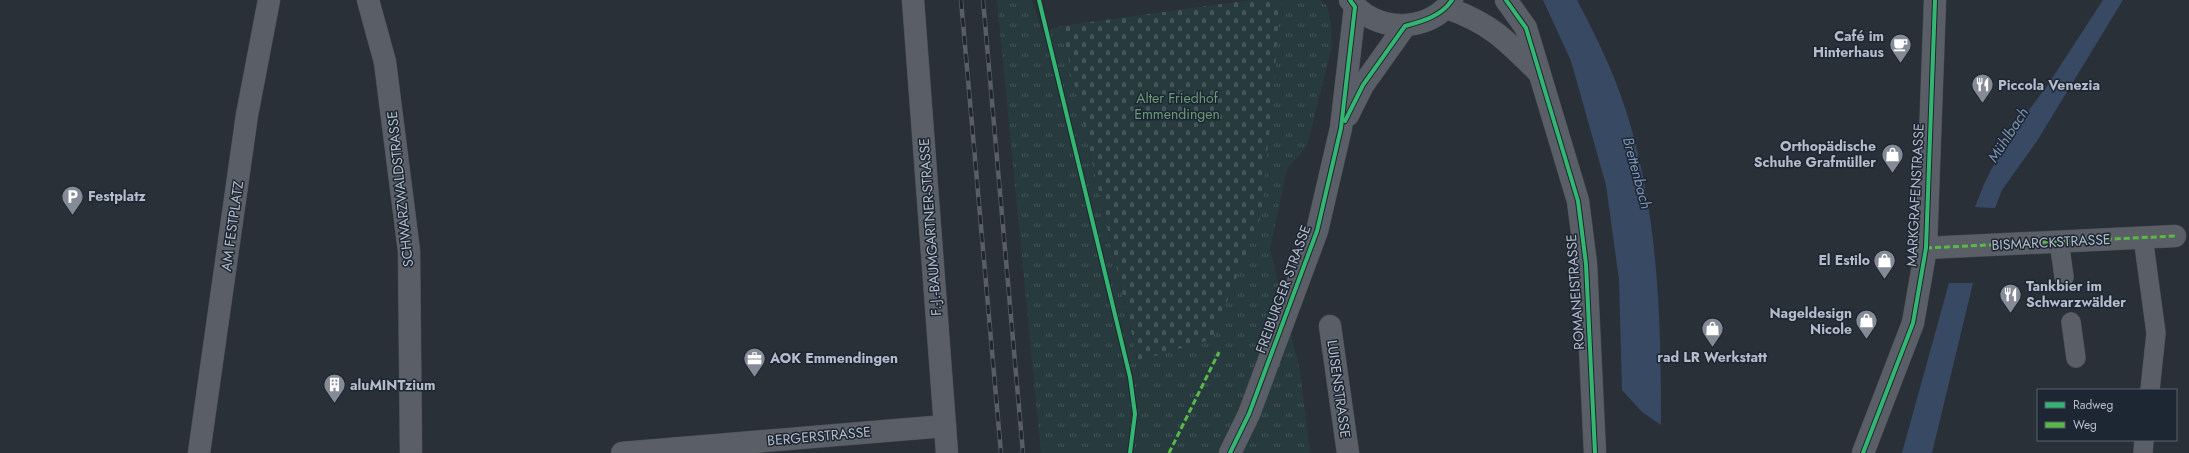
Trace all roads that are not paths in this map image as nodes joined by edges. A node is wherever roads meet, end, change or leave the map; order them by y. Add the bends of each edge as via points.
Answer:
1 (269, 0) edge
2 (368, 0) edge
3 (913, 0) edge
4 (1506, 0) edge
5 (1935, 0) edge
6 (1353, 4) edge
7 (1450, 4) edge
8 (1405, 26) junction
9 (1538, 72) junction
10 (1341, 128) junction
11 (2175, 236) dead end
12 (2142, 237) junction
13 (2059, 242) junction
14 (1926, 248) junction
15 (2064, 277) dead end
16 (2071, 322) dead end
17 (1330, 326) dead end
18 (2076, 358) dead end
19 (2150, 389) edge
20 (945, 426) junction
21 (2144, 441) edge
22 (199, 453) edge
23 (411, 453) edge
24 (622, 453) edge
25 (947, 453) edge
26 (1230, 453) edge
27 (1348, 453) edge
28 (1595, 453) edge
29 (1863, 453) edge
30 (2143, 453) edge

1 - 22 street, AM FESTPLATZ via 247,115
2 - 23 street, SCHWARZWALDSTRASSE via 385,62 409,251
3 - 20 street, F.-J.-BAUMGARTNER-STRASSE
4 - 9 street, ROMANEISTRASSE via 1526,28
5 - 14 street, MARKGRAFENSTRASSE
6 - 8 street via 1378,22
6 - 10 street, FREIBURGER STRASSE
7 - 8 street via 1428,20
7 - 9 street, ROMANEISTRASSE via 1499,34
8 - 10 street, FREIBURGER STRASSE via 1363,85
9 - 28 street, ROMANEISTRASSE via 1578,201 1586,264
10 - 26 street, FREIBURGER STRASSE via 1317,230 1249,414
11 - 12 street, BISMARCKSTRASSE
12 - 13 street, BISMARCKSTRASSE
12 - 19 lane via 2156,333
13 - 14 street, BISMARCKSTRASSE
13 - 15 lane
14 - 29 street, MARKGRAFENSTRASSE via 1913,323
16 - 18 lane
17 - 27 street, LUISENSTRASSE
20 - 24 street, BERGERSTRASSE
20 - 25 street, F.-J.-BAUMGARTNER-STRASSE
21 - 30 lane

